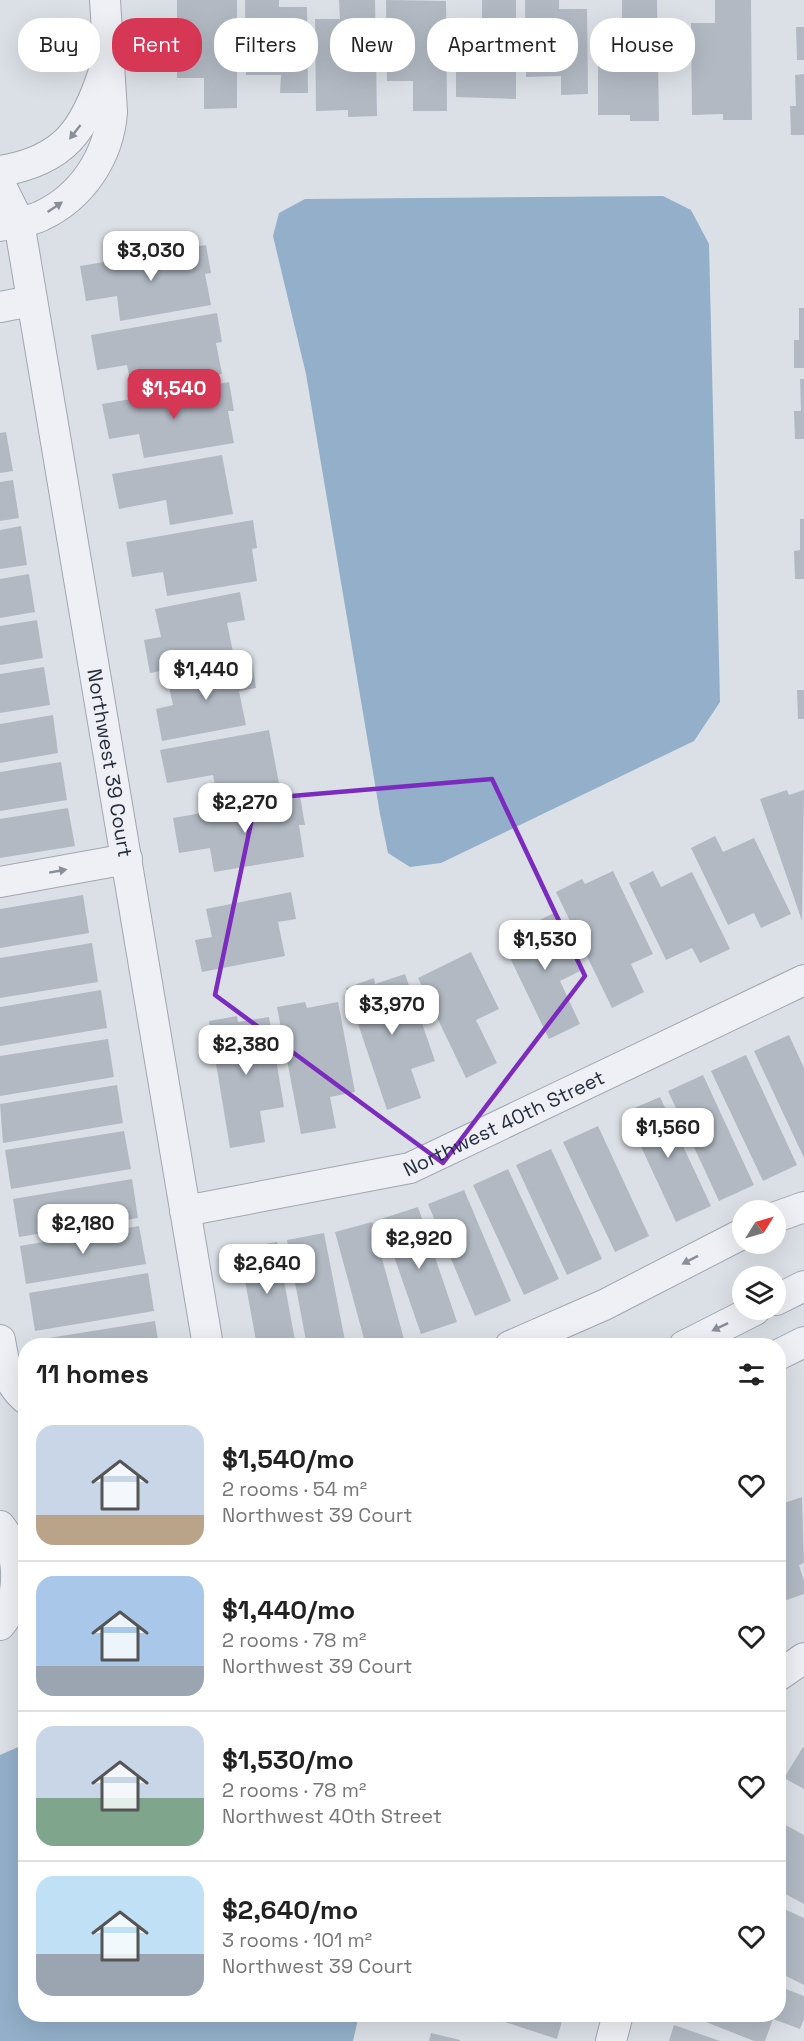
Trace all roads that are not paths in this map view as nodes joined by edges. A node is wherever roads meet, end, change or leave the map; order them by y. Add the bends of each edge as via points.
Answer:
1 (105, 0) edge
2 (108, 60) junction
3 (0, 171) edge
4 (0, 184) edge
5 (10, 224) edge
6 (31, 301) junction
7 (0, 307) edge
8 (127, 859) junction
9 (0, 882) edge
10 (804, 980) edge
11 (804, 1206) edge
12 (185, 1211) junction
13 (786, 1213) edge
14 (732, 1239) edge
15 (804, 1286) edge
16 (786, 1295) edge
17 (735, 1320) edge
18 (207, 1338) edge
19 (528, 1338) edge
20 (700, 1338) edge
21 (0, 1341) edge
22 (804, 1342) edge
23 (786, 1351) edge
24 (18, 1393) edge
25 (10, 1529) edge
26 (18, 1580) edge
27 (18, 1596) edge
28 (0, 1625) edge
29 (804, 1658) edge
30 (786, 1670) edge
31 (616, 2022) edge
32 (611, 2041) edge

1 - 2 street
2 -> 3 street via 94,101 69,140 28,167
5 -> 2 street via 40,217 68,199 87,180 99,160 111,129
4 - 5 street, Northwest 39 Court
5 - 6 street, Northwest 39 Court
6 - 7 street
6 - 8 street, Northwest 39 Court
9 -> 8 street
8 - 12 street, Northwest 39 Court
10 - 12 street, Northwest 40th Street via 410,1168
11 - 13 street
12 - 18 street, Northwest 39 Court
14 -> 19 street via 604,1305
15 - 16 street
17 -> 20 street
21 - 24 street via 7,1374
22 - 23 street
25 - 26 street
27 - 28 street
29 - 30 street
31 - 32 street

